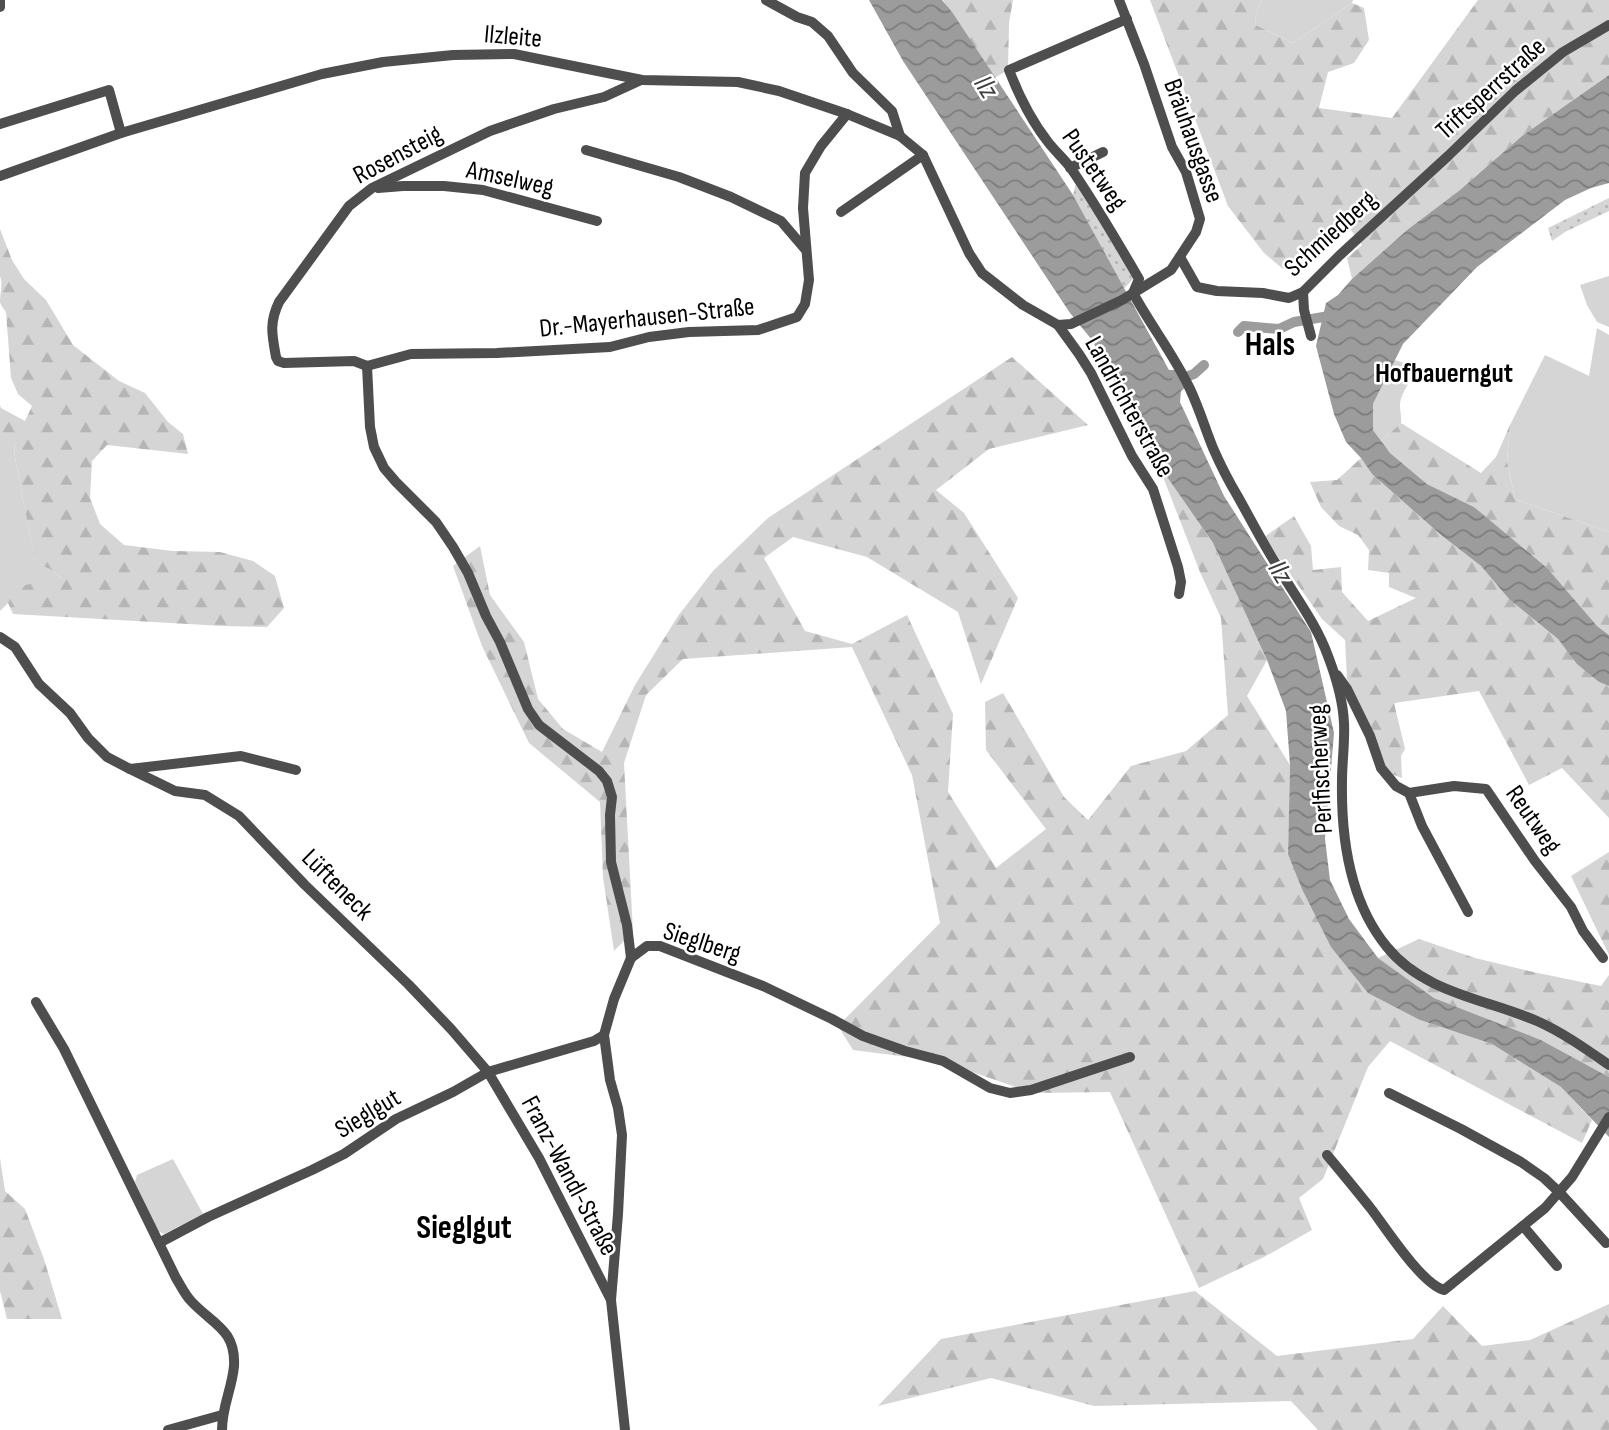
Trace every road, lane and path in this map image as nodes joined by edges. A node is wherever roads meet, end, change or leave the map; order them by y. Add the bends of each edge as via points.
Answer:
1 (1, 0) edge
2 (766, 0) edge
3 (1119, 0) edge
4 (0, 7) edge
5 (1127, 19) junction
6 (1609, 25) edge
7 (642, 80) junction
8 (847, 114) junction
9 (0, 124) edge
10 (121, 133) junction
11 (900, 136) junction
12 (586, 150) dead end
13 (1103, 152) dead end
14 (923, 155) junction
15 (1070, 167) junction
16 (0, 176) edge
17 (372, 188) junction
18 (1407, 194) joint
19 (841, 212) dead end
20 (597, 221) dead end
21 (806, 249) junction
22 (1181, 257) junction
23 (1303, 292) junction
24 (1133, 293) junction
25 (1058, 325) junction
26 (1309, 331) dead end
27 (367, 366) junction
28 (1180, 594) dead end
29 (0, 637) edge
30 (1332, 669) junction
31 (130, 769) junction
32 (296, 770) dead end
33 (1409, 793) junction
34 (1468, 912) dead end
35 (631, 958) junction
36 (1603, 958) dead end
37 (36, 1002) dead end
38 (604, 1035) junction
39 (1130, 1057) dead end
40 (1609, 1065) edge
41 (488, 1072) junction
42 (1388, 1093) dead end
43 (1609, 1117) edge
44 (1327, 1156) dead end
45 (1560, 1193) junction
46 (1523, 1226) junction
47 (159, 1242) junction
48 (1606, 1243) dead end
49 (1557, 1266) dead end
50 (611, 1300) junction
51 (222, 1415) junction
52 (167, 1430) edge
53 (222, 1430) edge
54 (625, 1430) edge

1 - 4 street
2 - 11 street via 812,22 828,36 853,73 892,111
3 - 5 street, Bräuhausgasse
5 - 15 street, Pustetweg via 1009,70 1033,120
5 - 22 street, Bräuhausgasse via 1200,219
6 - 18 street, Triftsperrstraße via 1563,52 1515,91
7 - 8 street, Ilzleite via 738,82
7 - 10 street, Ilzleite via 514,54 383,62 322,74
7 - 17 street, Rosensteig via 604,97 490,131
8 - 11 street, Ilzleite
8 - 21 street, Dr.-Mayerhausen-Straße via 805,173
9 - 10 street via 108,90
10 - 16 street, Ilzleite
11 - 14 street, Landrichterstraße
12 - 21 street via 731,197 781,221
13 - 15 street
14 - 19 street
14 - 25 street, Landrichterstraße via 968,253 982,273
15 - 24 street, Pustetweg via 1139,279
17 - 20 street, Amselweg via 483,190
17 - 27 street, Rosensteig via 349,206 279,302 271,331 278,361 354,361
18 - 23 street, Schmiedberg
21 - 27 street, Dr.-Mayerhausen-Straße via 809,280 797,317 758,330 689,332 610,347 411,354
22 - 23 street, Schmiedberg via 1197,287 1289,298
22 - 24 street, Bräuhausgasse via 1171,270
23 - 26 street
24 - 25 street, Bräuhausgasse via 1071,324
24 - 30 street, Perlfischerweg via 1191,390 1234,491 1308,614
25 - 28 street, Landrichterstraße via 1091,373 1153,489 1178,567
27 - 35 street via 370,427 384,468 436,522 453,547 539,725 607,782 612,797 611,862
29 - 31 street, Lüfteneck via 15,647 39,684 71,713 88,738 107,757
30 - 33 street via 1354,703 1381,768
30 - 40 street, Perlfischerweg via 1344,724 1344,836 1361,900 1386,947 1422,978 1536,1020
31 - 32 street via 241,756
31 - 41 street, Lüfteneck via 175,791 205,795 239,816 408,984
33 - 34 street
33 - 36 street, Reutweg via 1454,786 1486,789
35 - 38 street, Sieglberg
35 - 39 street, Sieglberg via 647,946 660,946 763,986 863,1036 943,1061 990,1088 1010,1093
37 - 47 street
38 - 41 street, Sieglgut
38 - 50 street, Sieglberg via 622,1135
41 - 47 street, Sieglgut via 396,1119 344,1154
41 - 50 street, Franz-Wandl-Straße via 539,1158
42 - 45 street via 1521,1163
43 - 45 street
44 - 46 street via 1436,1288 1444,1290
45 - 46 street
45 - 48 street
46 - 49 street
47 - 51 street via 189,1300 220,1326 231,1342 232,1380
50 - 54 street, Sieglberg
51 - 52 street
51 - 53 street

